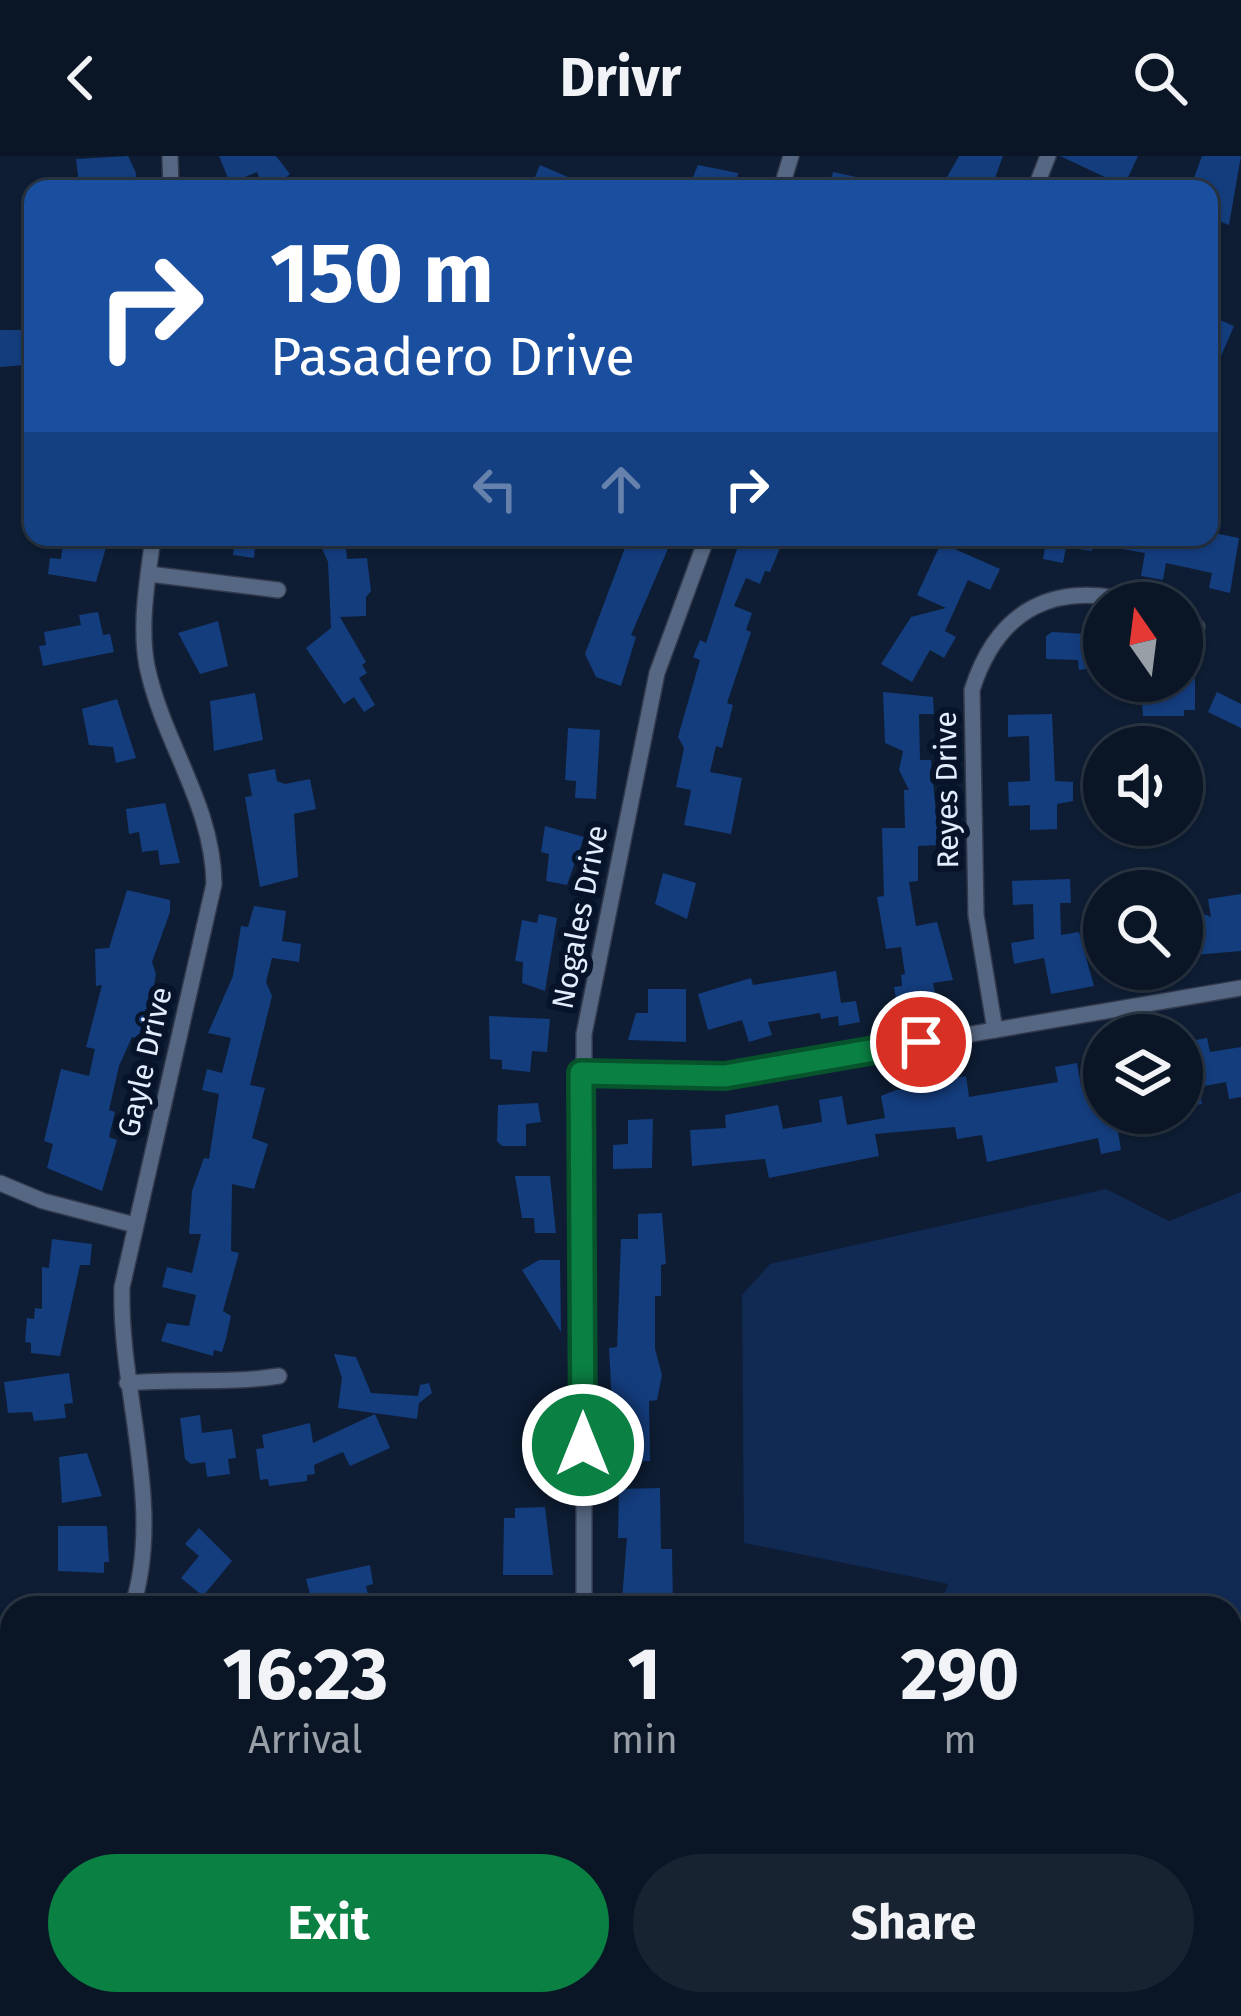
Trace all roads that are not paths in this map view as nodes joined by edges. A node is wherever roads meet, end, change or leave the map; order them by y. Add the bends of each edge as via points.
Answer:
1 (152, 546) edge
2 (704, 546) edge
3 (149, 574) junction
4 (278, 590) dead end
5 (1083, 596) edge
6 (1241, 988) edge
7 (995, 1030) junction
8 (581, 1073) junction
9 (0, 1183) edge
10 (135, 1225) junction
11 (279, 1376) dead end
12 (127, 1383) junction
13 (136, 1596) edge
14 (584, 1596) edge

1 - 3 street, Gayle Drive
2 - 8 street, Nogales Drive via 657,673
3 - 4 street
3 - 10 street, Gayle Drive via 147,664 214,844 214,884
5 - 7 street, Reyes Drive via 1046,601 1007,623 972,689 976,915
6 - 7 street
7 - 8 street via 725,1076
8 - 14 street, Nogales Drive
9 - 10 street
10 - 12 street, Gayle Drive via 122,1287
11 - 12 street
12 - 13 street, Gayle Drive via 143,1517

